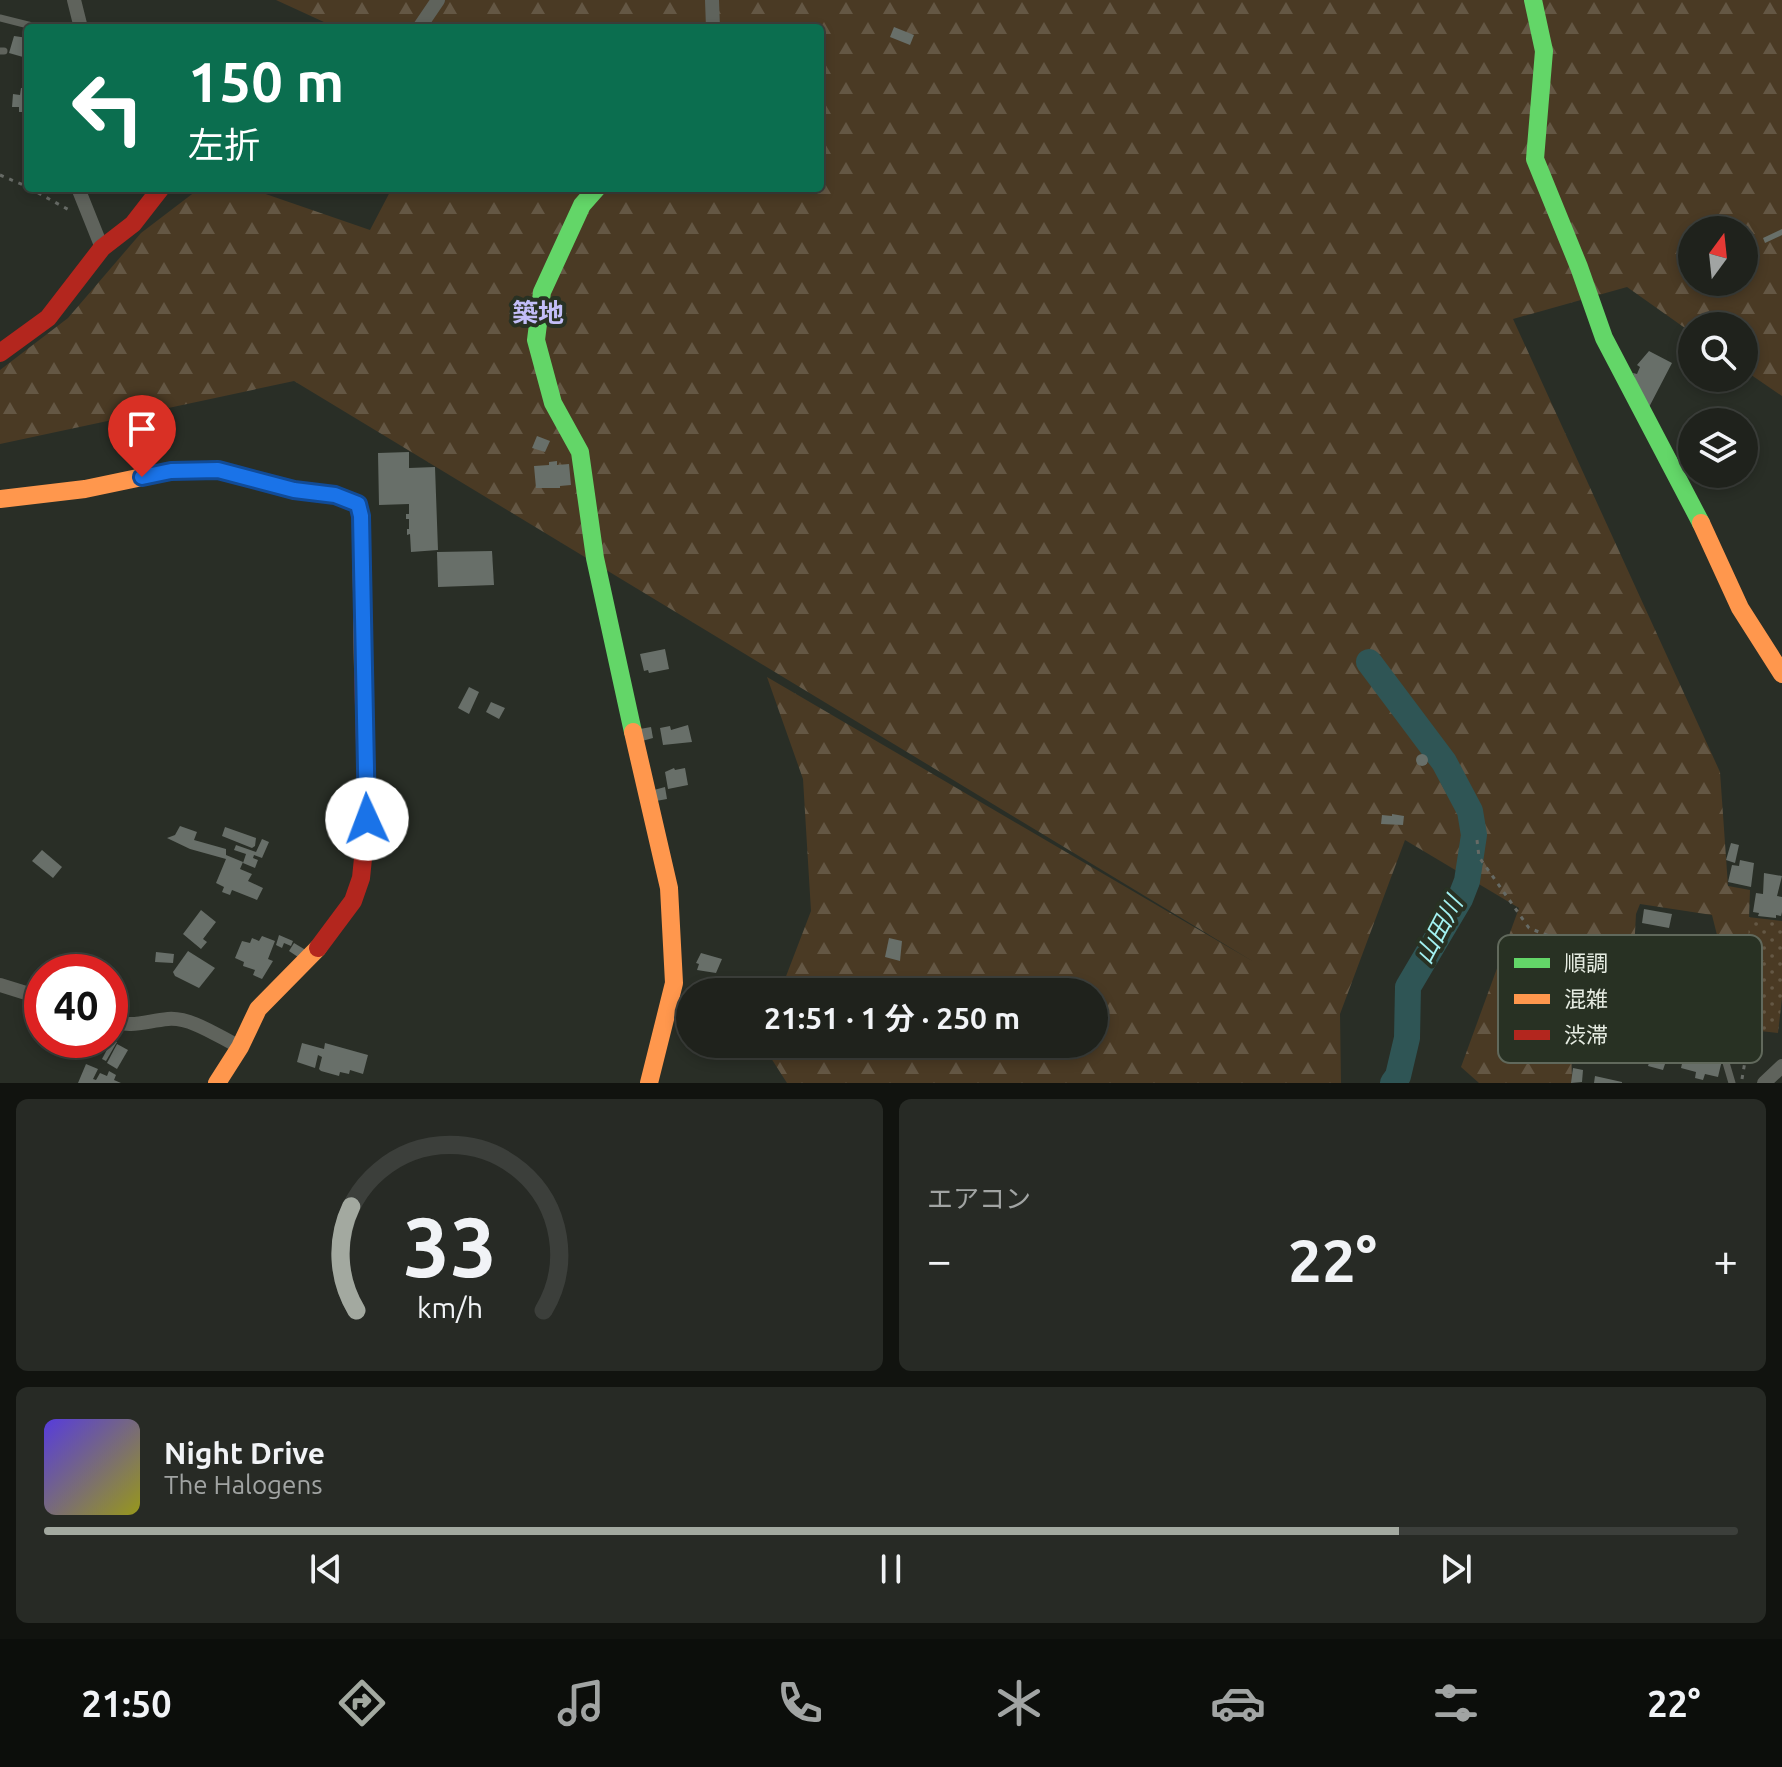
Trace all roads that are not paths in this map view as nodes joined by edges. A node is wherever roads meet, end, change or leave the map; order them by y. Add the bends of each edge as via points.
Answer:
1 (74, 0) edge
2 (438, 0) edge
3 (712, 0) edge
4 (1533, 0) edge
5 (0, 18) edge
6 (24, 24) edge
7 (80, 24) edge
8 (422, 24) edge
9 (713, 24) edge
10 (79, 192) edge
11 (158, 192) edge
12 (593, 192) edge
13 (102, 248) junction
14 (0, 353) edge
15 (0, 499) edge
16 (1782, 674) edge
17 (0, 985) edge
18 (24, 992) edge
19 (128, 1025) edge
20 (240, 1047) junction
21 (1726, 1063) edge
22 (1782, 1066) edge
23 (217, 1083) edge
24 (649, 1083) edge
25 (1732, 1083) edge
26 (1764, 1083) edge

1 - 7 street
2 - 8 street
3 - 9 street
4 - 16 street via 1544,51 1535,159 1604,338 1686,490 1740,608
5 - 6 lane
10 - 13 street
11 - 13 street via 133,224
12 - 24 street via 582,205 542,292 536,340 553,403 580,452 595,558 669,888 674,983
13 - 14 street via 48,318
15 - 20 street via 171,471 218,470 358,504 367,819 361,878 353,901 328,938 258,1009
17 - 18 street
19 - 20 street via 170,1018 200,1026
20 - 23 street
21 - 25 lane
22 - 26 street

